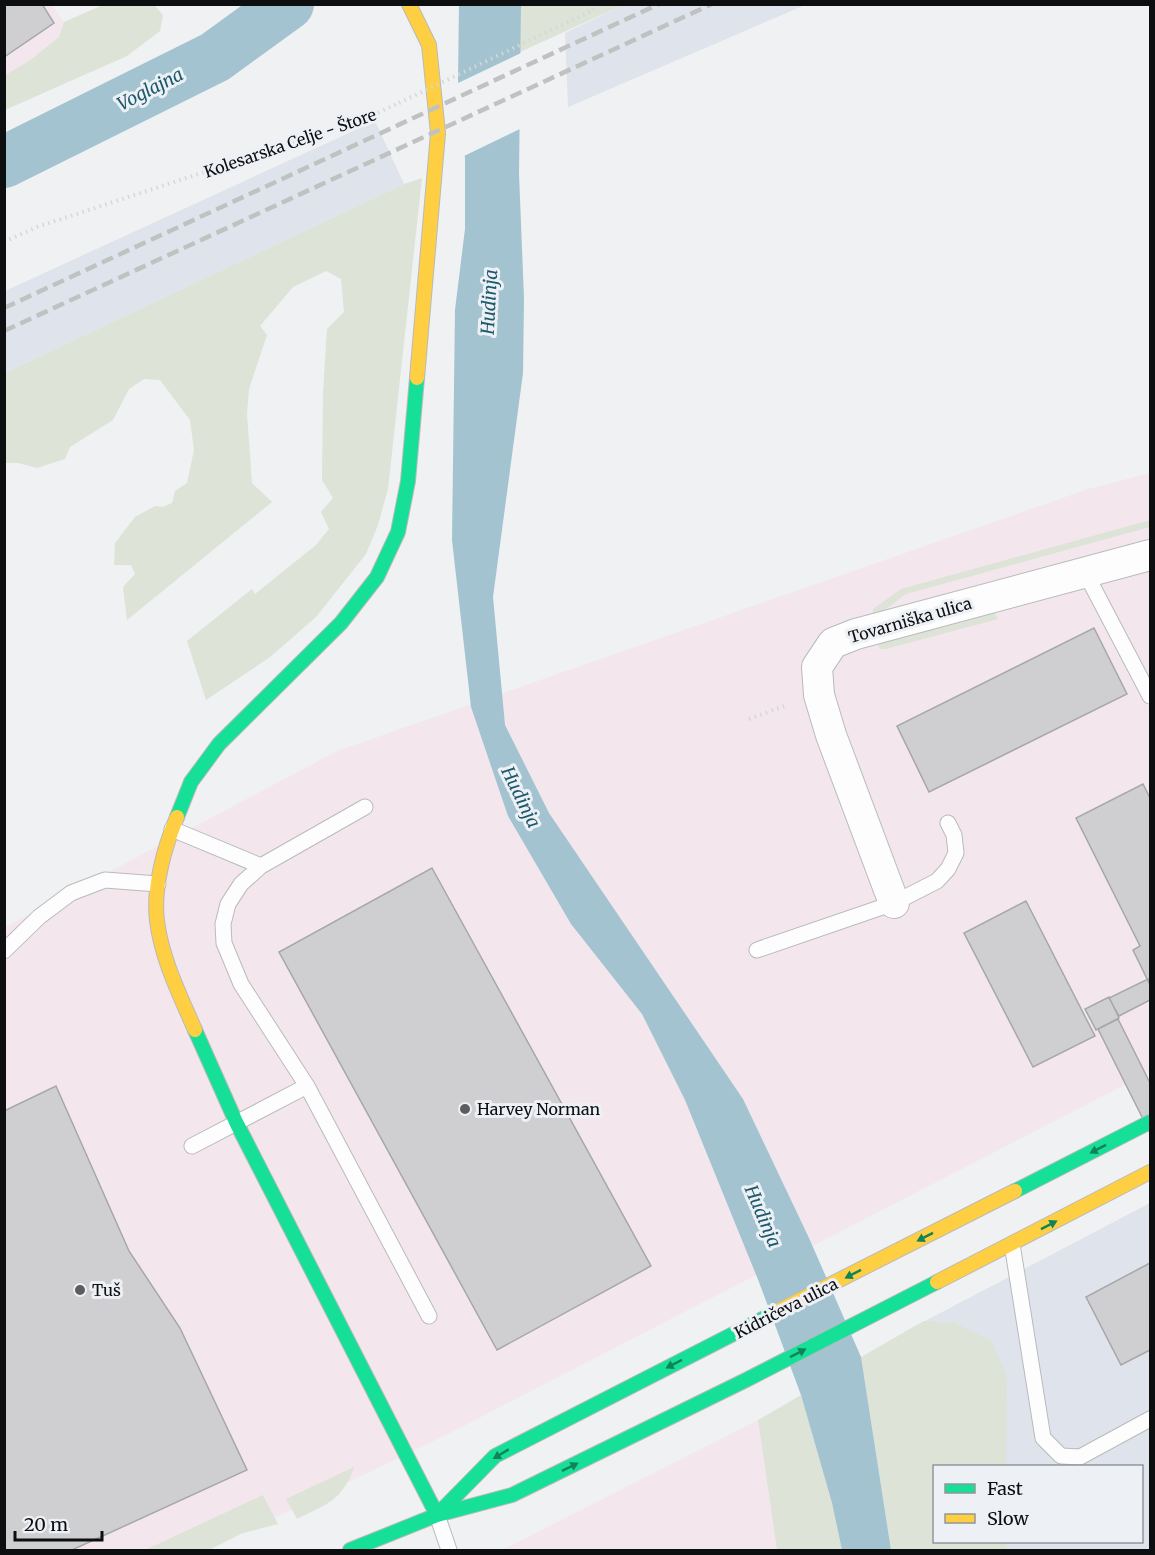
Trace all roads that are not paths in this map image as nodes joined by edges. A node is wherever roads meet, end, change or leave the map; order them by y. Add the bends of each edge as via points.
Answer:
1 (409, 4) edge
2 (1150, 555) edge
3 (1085, 572) junction
4 (1150, 696) edge
5 (365, 807) dead end
6 (948, 823) dead end
7 (172, 829) junction
8 (261, 866) junction
9 (158, 884) junction
10 (894, 903) junction
11 (757, 950) dead end
12 (4, 951) edge
13 (307, 1086) junction
14 (236, 1122) junction
15 (1150, 1122) edge
16 (192, 1146) dead end
17 (1150, 1172) edge
18 (1011, 1244) junction
19 (429, 1316) dead end
20 (1150, 1419) edge
21 (437, 1515) junction
22 (350, 1551) edge
23 (449, 1551) edge

1 - 7 main road via 429,45 438,133 408,481 398,532 377,577 341,623 219,744 191,782
2 - 3 street, Tovarniška ulica
3 - 4 lane
3 - 10 street, Tovarniška ulica via 856,634 833,643 817,667 819,695 831,735
5 - 8 lane
6 - 10 lane via 956,854 948,869 937,880
7 - 8 lane
7 - 9 main road
8 - 13 lane via 241,884 228,904 224,943 240,984
9 - 12 lane via 105,880 71,892
9 - 14 main road via 157,921 170,973
10 - 11 lane
13 - 14 lane
13 - 19 lane
14 - 16 lane
14 - 21 main road
15 -> 21 main road, Kidričeva ulica via 495,1456
18 -> 17 main road, Kidričeva ulica
18 - 20 lane via 1042,1438 1061,1456 1080,1457
21 -> 18 main road, Kidričeva ulica via 512,1495
21 - 22 main road, Kidričeva ulica
21 - 23 lane

